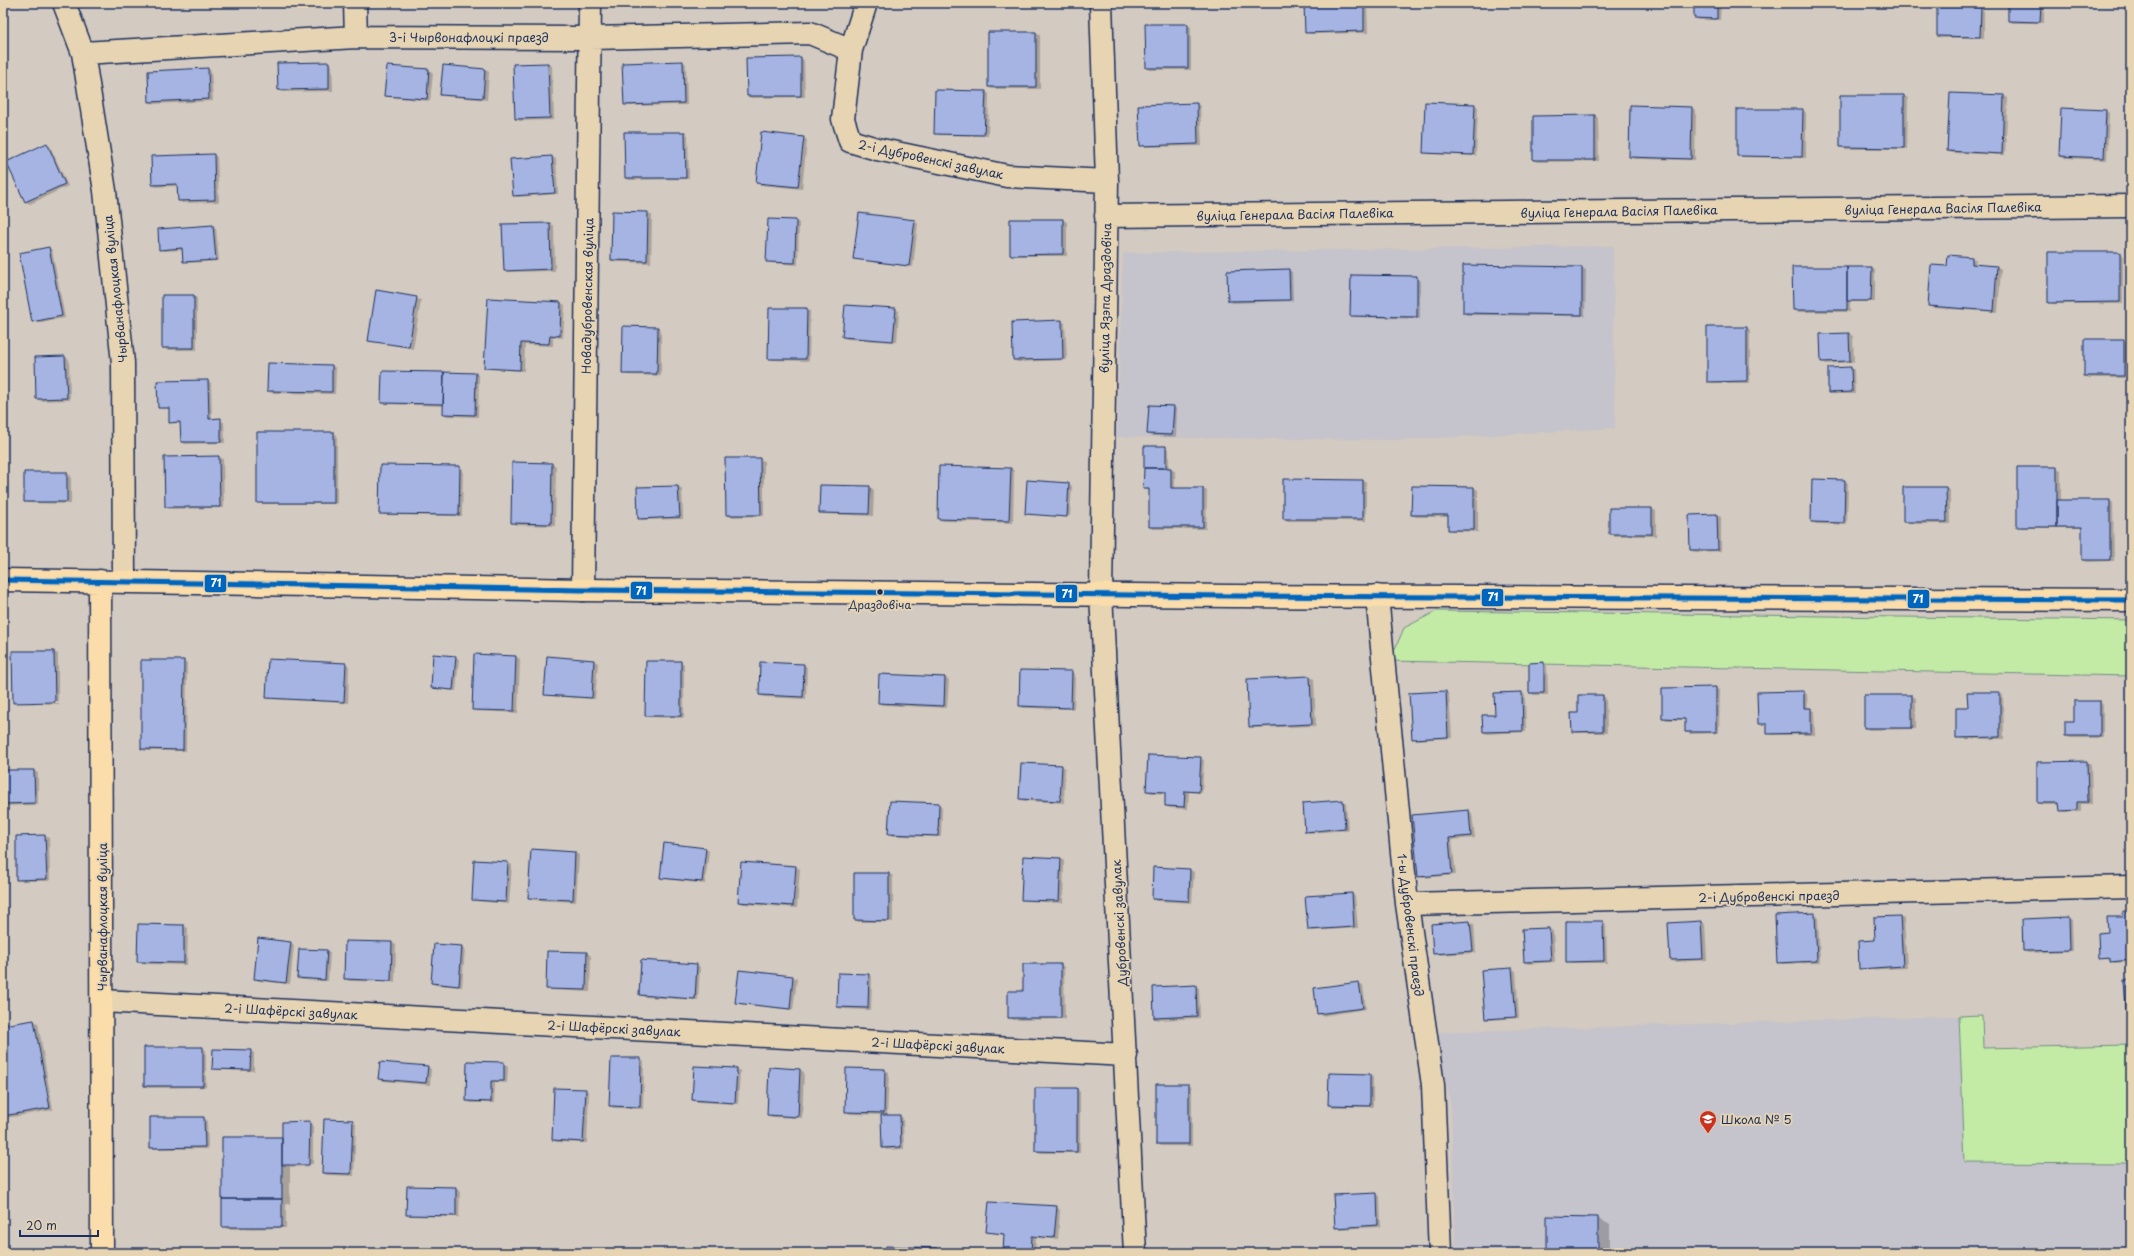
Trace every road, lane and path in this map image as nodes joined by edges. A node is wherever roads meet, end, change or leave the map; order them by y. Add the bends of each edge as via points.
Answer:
1 (64, 3) edge
2 (355, 3) edge
3 (590, 3) edge
4 (866, 3) edge
5 (1101, 3) edge
6 (356, 37) junction
7 (591, 38) junction
8 (851, 50) junction
9 (83, 53) junction
10 (1106, 181) junction
11 (2131, 206) edge
12 (1106, 216) junction
13 (3, 580) edge
14 (124, 580) junction
15 (100, 581) junction
16 (583, 590) junction
17 (1101, 594) junction
18 (1377, 596) junction
19 (2131, 600) edge
20 (2131, 887) edge
21 (1407, 904) junction
22 (102, 1001) junction
23 (1126, 1055) junction
24 (102, 1253) edge
25 (1135, 1253) edge
26 (1440, 1253) edge

1 - 9 street, Чырванафлоцкая вуліца
2 - 6 street
3 - 7 street, Новадубровенская вуліца
4 - 8 street, 2-і Дубровенскі завулак
5 - 10 street, вуліца Язэпа Драздовіча
6 - 7 street, 3-і Чырвонафлоцкі праезд
6 - 9 street, 3-і Чырвонафлоцкі праезд
7 - 8 street, 3-і Чырвонафлоцкі праезд via 810,33
7 - 16 street, Новадубровенская вуліца
8 - 10 street, 2-і Дубровенскі завулак via 843,119 850,141 1007,176
9 - 14 street, Чырванафлоцкая вуліца via 105,191 123,363
10 - 12 street, вуліца Язэпа Драздовіча
11 - 12 street, вуліца Генерала Васіля Палевіка
12 - 17 street, вуліца Язэпа Драздовіча
13 - 15 main road
14 - 15 main road
14 - 16 main road
15 - 22 main road, Чырванафлоцкая вуліца
16 - 17 main road
17 - 18 main road
17 - 23 street, Дубровенскі завулак
18 - 19 main road
18 - 21 street, 1-ы Дубровенскі праезд
20 - 21 street, 2-і Дубровенскі праезд
21 - 26 street, 1-ы Дубровенскі праезд via 1433,1085
22 - 23 street, 2-і Шафёрскі завулак
22 - 24 main road, Чырванафлоцкая вуліца
23 - 25 street, Дубровенскі завулак

